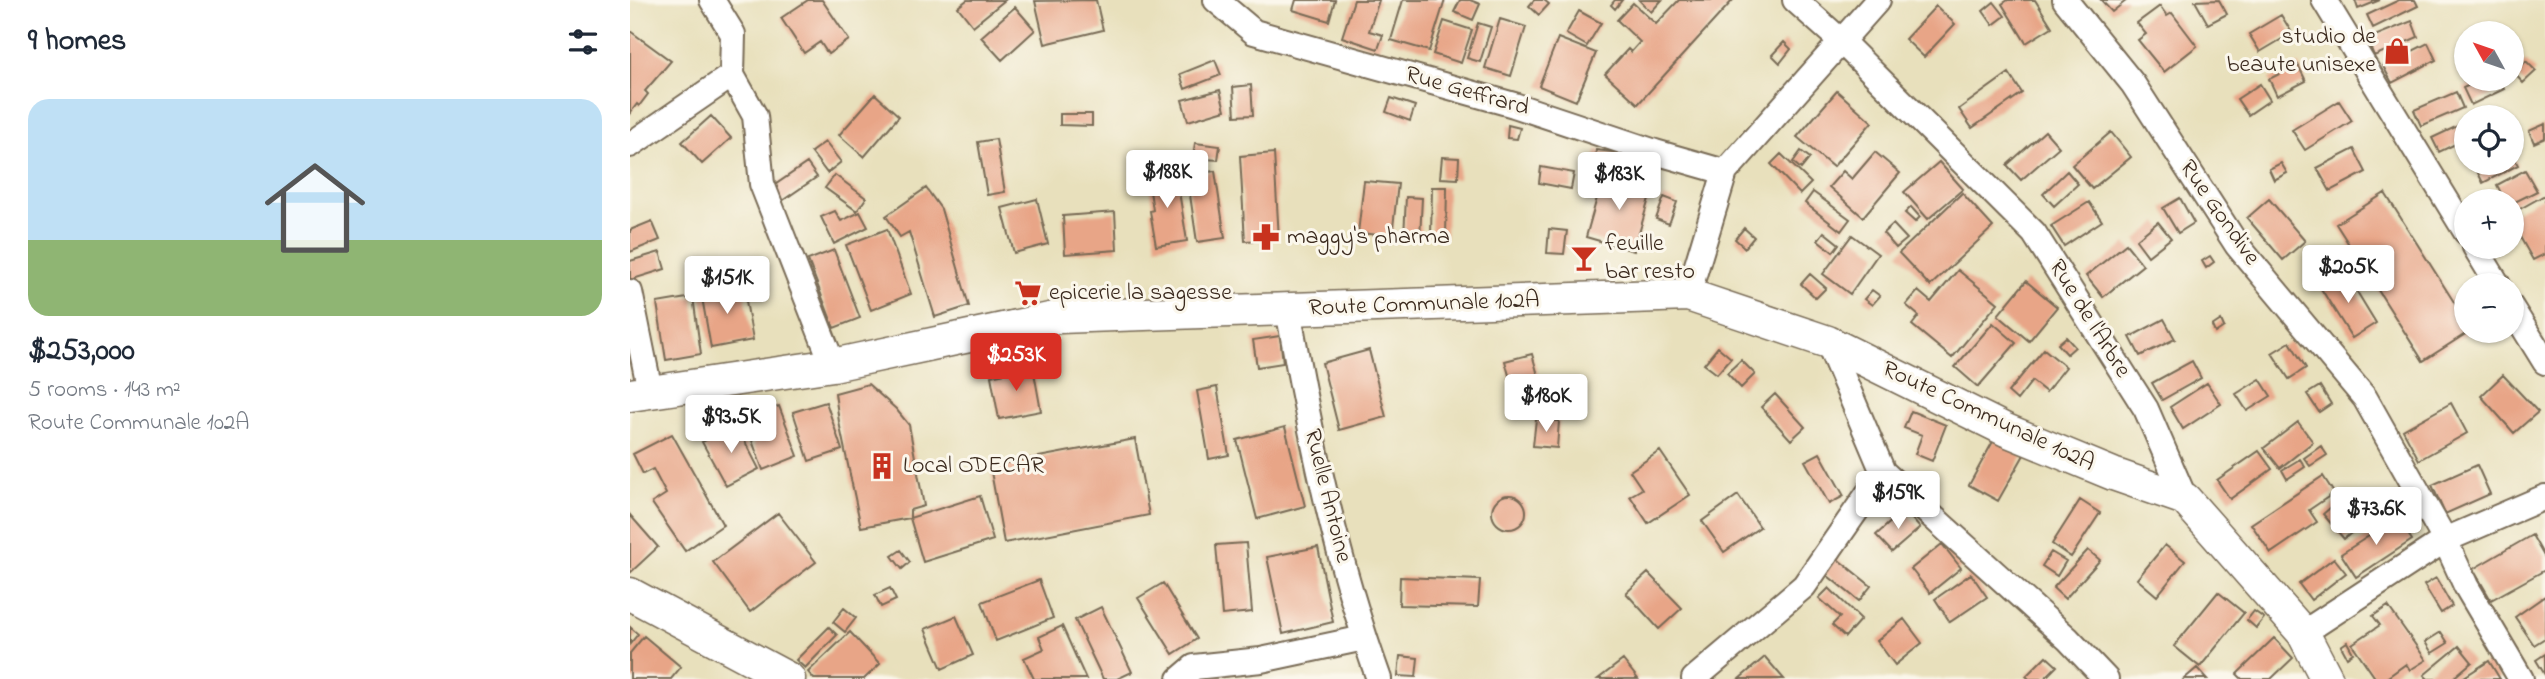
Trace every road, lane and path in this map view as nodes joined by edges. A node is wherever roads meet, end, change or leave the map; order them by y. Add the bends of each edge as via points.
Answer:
1 (712, 0) edge
2 (1216, 0) edge
3 (1796, 0) edge
4 (1878, 0) edge
5 (2065, 0) edge
6 (2323, 0) edge
7 (1841, 41) junction
8 (732, 75) junction
9 (630, 145) edge
10 (1725, 172) junction
11 (2454, 213) edge
12 (630, 292) edge
13 (1688, 295) junction
14 (1288, 309) junction
15 (2524, 328) edge
16 (1828, 342) junction
17 (2545, 362) edge
18 (833, 365) junction
19 (640, 393) edge
20 (1883, 472) junction
21 (2545, 497) edge
22 (2185, 499) junction
23 (2445, 540) junction
24 (630, 594) edge
25 (2303, 633) junction
26 (1364, 638) junction
27 (789, 679) edge
28 (1180, 679) edge
29 (1379, 679) edge
30 (1694, 679) edge
31 (2106, 679) edge
32 (2327, 679) edge
33 (2521, 679) edge

1 - 8 street via 733,34
2 - 10 street, Rue Geffrard via 1254,32 1514,105
3 - 7 street, Rue de l'Arbre
4 - 7 street
5 - 23 street, Rue Gondive via 2133,84 2237,245 2365,398
6 - 11 street
7 - 10 street
7 - 22 street, Rue de l'Arbre via 2034,233 2146,409
8 - 9 street
8 - 18 street via 755,116 762,184
10 - 13 street
12 - 19 street
13 - 14 street, Route Communale 102A
13 - 16 street, Route Communale 102A
14 - 18 street, Route Communale 102A via 1059,317
14 - 26 street, Ruelle Antoine via 1310,431
15 - 17 street
16 - 20 street
16 - 22 street, Route Communale 102A via 2007,430
18 - 19 street, Route Communale 102A
20 - 30 street via 1804,586
20 - 31 street
21 - 23 street
22 - 25 street, Rue de l'Arbre
23 - 25 street
23 - 33 street, Rue Gondive via 2466,586
24 - 27 street
25 - 32 street, Rue de l'Arbre
26 - 28 street via 1261,660 1194,667
26 - 29 street, Ruelle Antoine

